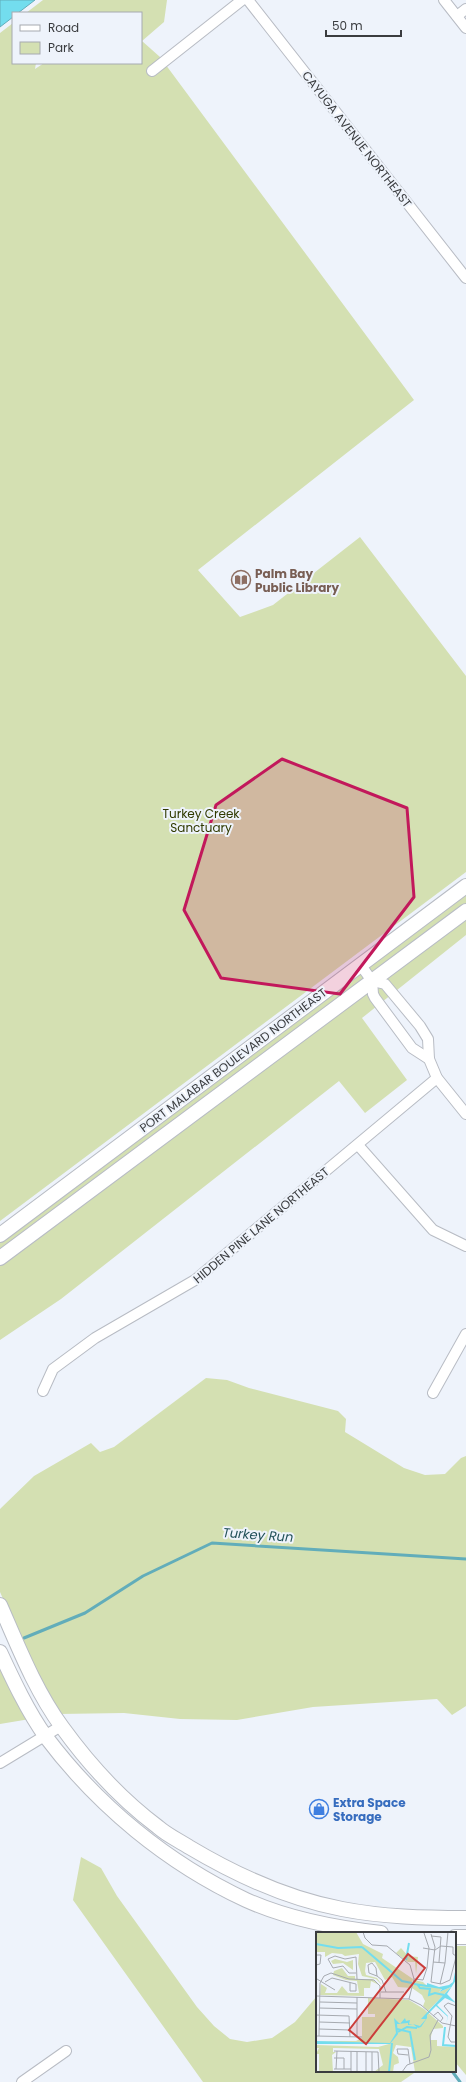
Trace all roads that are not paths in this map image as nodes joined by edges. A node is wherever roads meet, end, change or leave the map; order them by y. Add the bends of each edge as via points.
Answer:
1 (242, 0) edge
2 (248, 0) edge
3 (444, 0) edge
4 (466, 9) edge
5 (457, 16) junction
6 (466, 28) edge
7 (152, 70) dead end
8 (466, 278) edge
9 (466, 886) edge
10 (466, 912) edge
11 (360, 964) junction
12 (372, 980) junction
13 (429, 1059) junction
14 (437, 1078) junction
15 (466, 1114) edge
16 (358, 1144) junction
17 (0, 1235) edge
18 (466, 1246) edge
19 (0, 1258) edge
20 (466, 1334) edge
21 (43, 1391) dead end
22 (433, 1393) dead end
23 (0, 1605) edge
24 (0, 1652) edge
25 (61, 1726) junction
26 (46, 1736) junction
27 (0, 1763) edge
28 (466, 1918) edge
29 (373, 1932) edge
30 (66, 2051) dead end
31 (22, 2082) edge

1 - 7 street
2 - 8 street, CAYUGA AVENUE NORTHEAST
3 - 5 street
4 - 5 street
5 - 6 street
9 - 11 street, PORT MALABAR BOULEVARD NORTHEAST
10 - 12 street, PORT MALABAR BOULEVARD NORTHEAST
11 - 12 street
11 - 17 street, PORT MALABAR BOULEVARD NORTHEAST
12 - 13 street via 375,998 412,1048
12 - 13 street via 385,984 420,1026 428,1039
12 - 19 street, PORT MALABAR BOULEVARD NORTHEAST
13 - 14 street
14 - 15 street
14 - 16 street, HIDDEN PINE LANE NORTHEAST
16 - 18 street via 433,1230
16 - 21 street, HIDDEN PINE LANE NORTHEAST via 195,1280 96,1338 53,1369
20 - 22 street
23 - 25 street via 44,1699
24 - 26 street
25 - 26 street
25 - 28 street via 109,1782 158,1828 223,1867 303,1900 342,1909 409,1918
26 - 27 street
26 - 29 street via 107,1805 148,1841 202,1876 247,1900 300,1918
30 - 31 street

